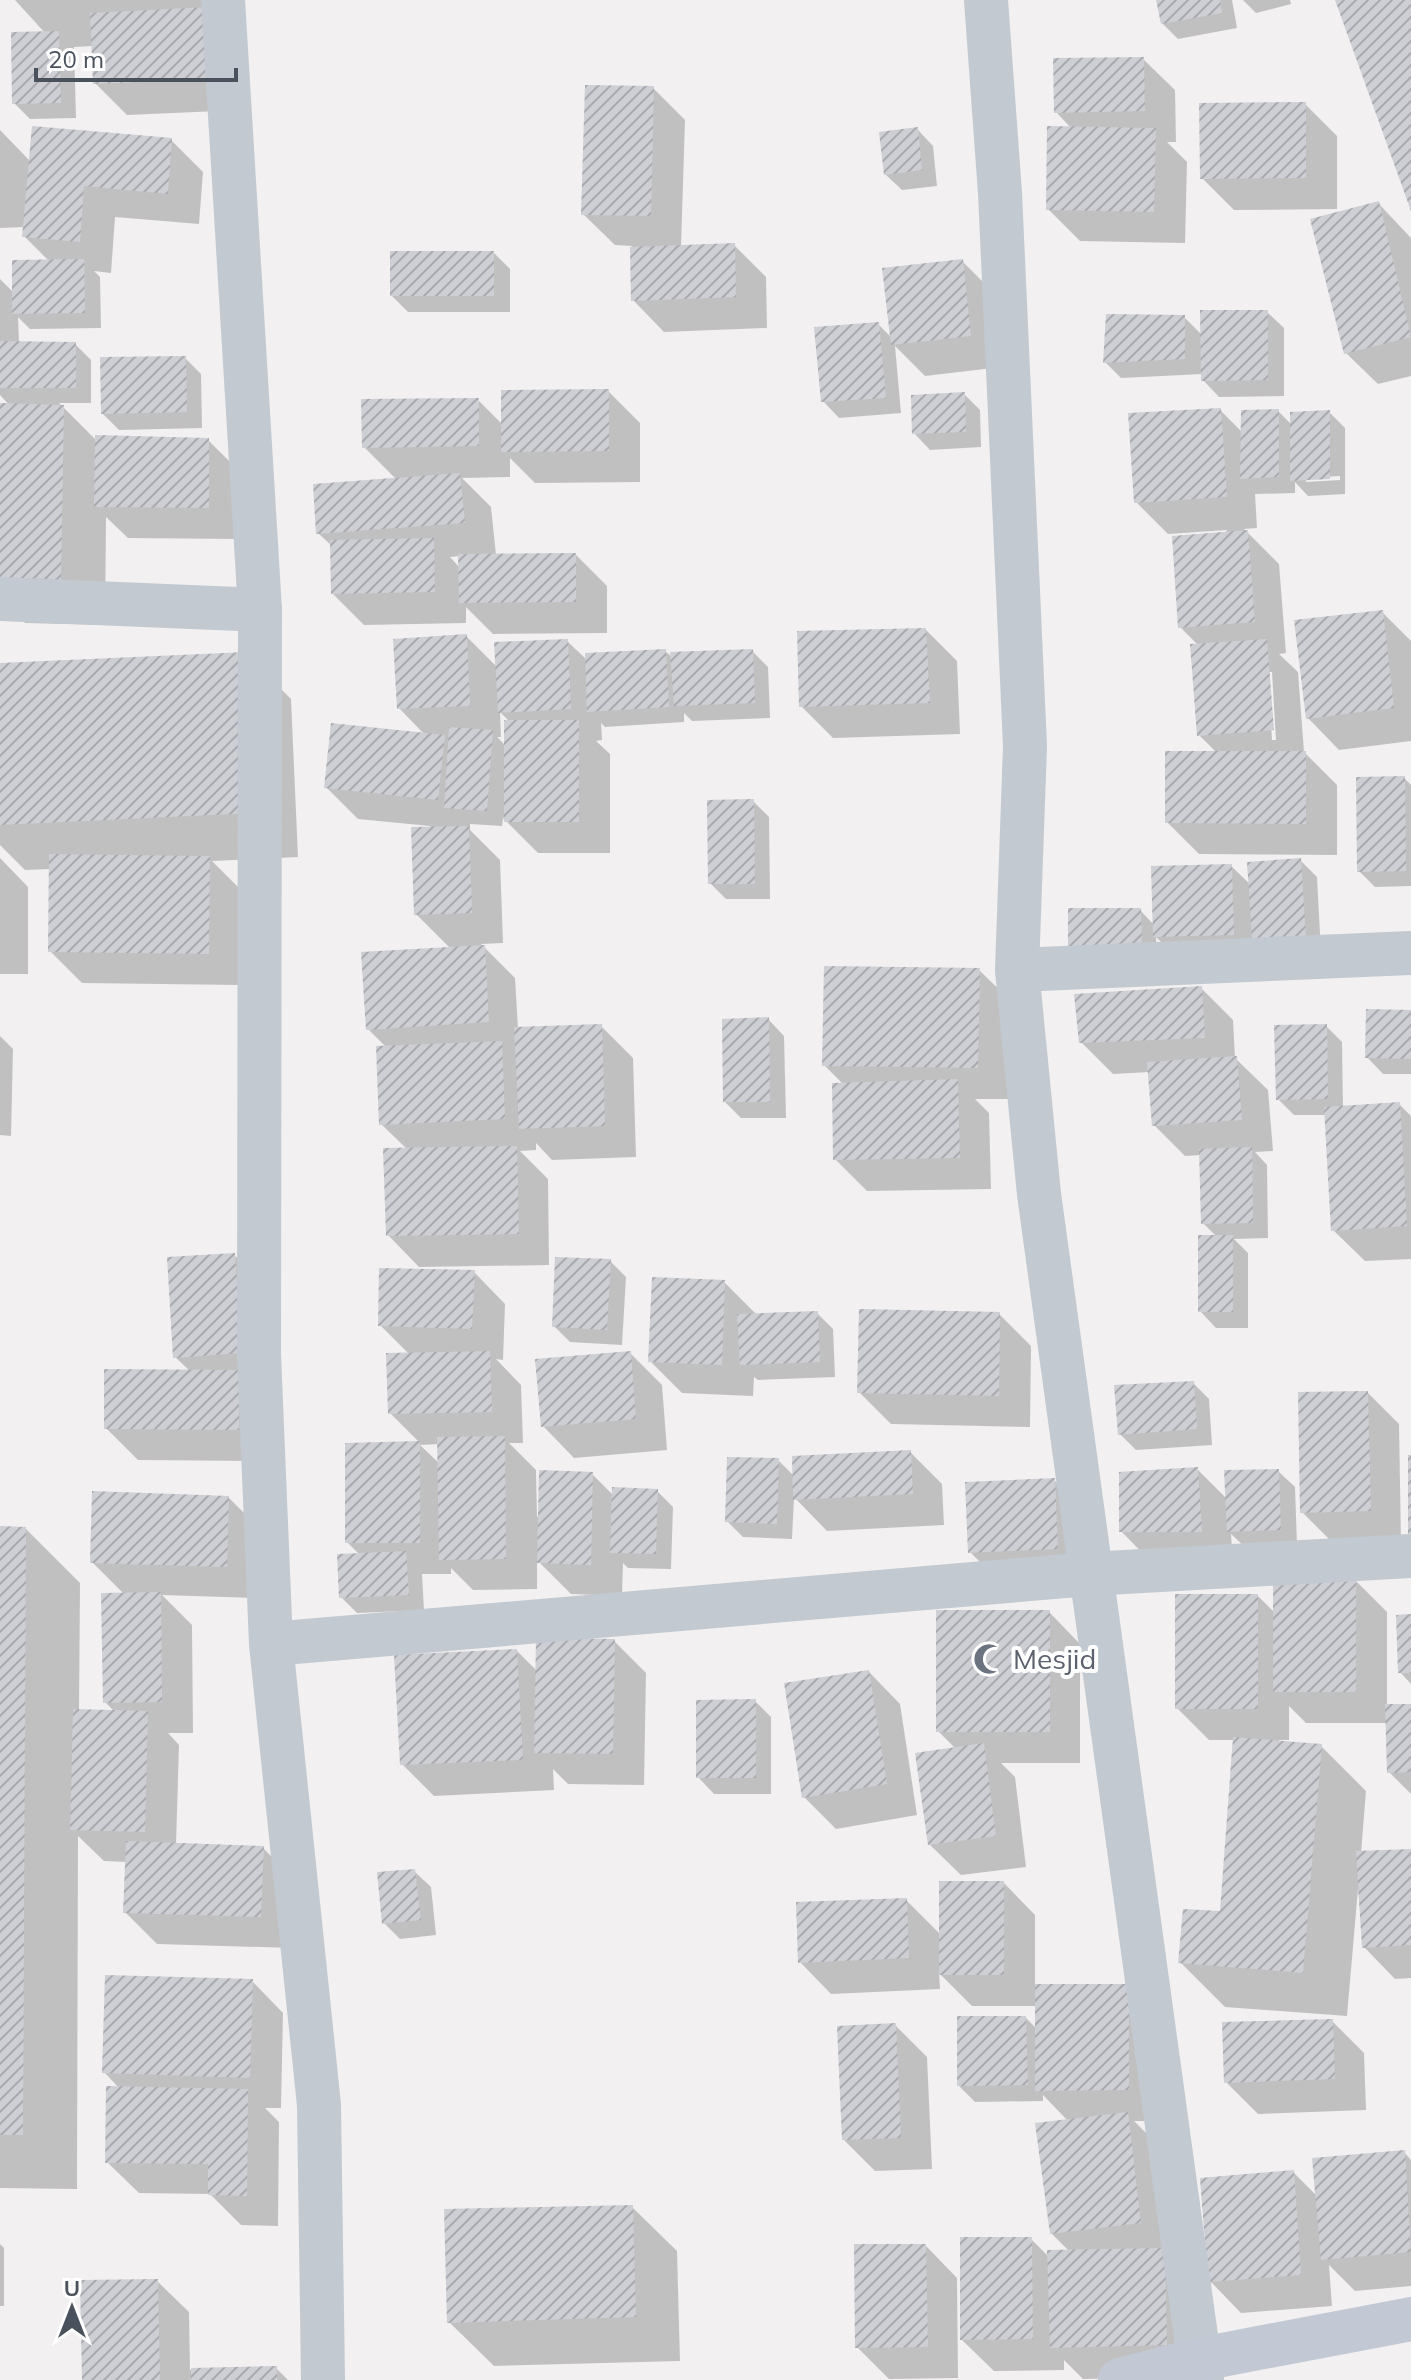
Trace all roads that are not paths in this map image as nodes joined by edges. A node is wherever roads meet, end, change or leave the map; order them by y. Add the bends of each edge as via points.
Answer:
1 (223, 0) edge
2 (986, 0) edge
3 (0, 599) edge
4 (260, 610) junction
5 (1411, 953) edge
6 (1017, 970) junction
7 (1411, 1556) edge
8 (1089, 1574) junction
9 (271, 1644) junction
10 (1411, 2319) edge
11 (1202, 2370) edge
12 (323, 2380) edge
13 (1120, 2380) edge

1 - 4 street
2 - 6 street via 1025,746
3 - 4 street
4 - 9 street via 259,1354
5 - 6 street
6 - 8 street via 1039,1194
7 - 8 street
8 - 9 street
8 - 11 street
9 - 12 street via 319,2105
10 - 11 main road
11 - 13 main road

